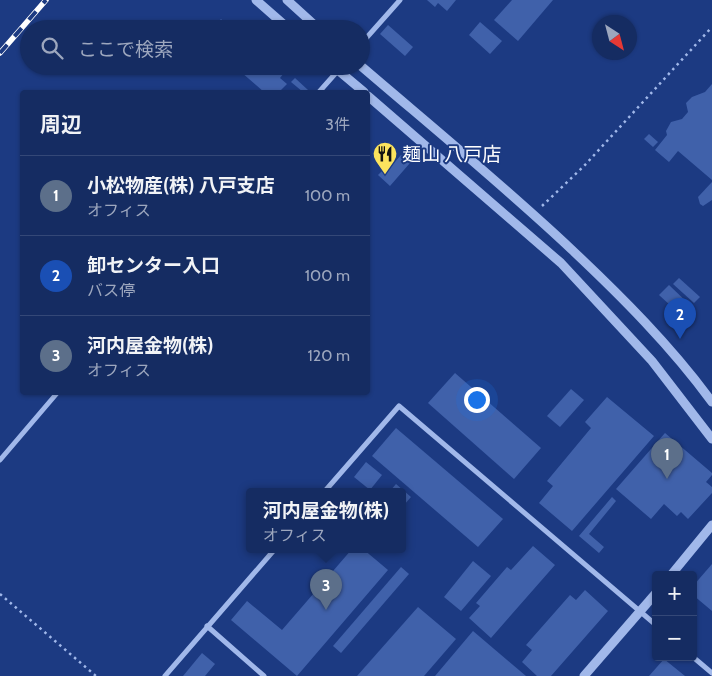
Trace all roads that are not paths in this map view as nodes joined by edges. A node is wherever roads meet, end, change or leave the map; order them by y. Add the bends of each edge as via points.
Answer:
1 (256, 0) edge
2 (287, 0) edge
3 (400, 0) edge
4 (279, 20) edge
5 (309, 20) edge
6 (370, 34) edge
7 (370, 74) edge
8 (332, 75) edge
9 (346, 75) edge
10 (321, 90) edge
11 (362, 90) edge
12 (370, 98) edge
13 (55, 395) edge
14 (712, 402) edge
15 (712, 439) edge
16 (0, 460) edge
17 (328, 488) edge
18 (712, 525) edge
19 (271, 553) edge
20 (674, 571) edge
21 (652, 598) edge
22 (640, 612) junction
23 (652, 622) edge
24 (207, 626) junction
25 (697, 660) edge
26 (712, 673) edge
27 (165, 676) edge
28 (264, 676) edge
29 (584, 676) edge

1 - 4 street
2 - 5 street
3 - 6 street
7 - 14 street via 534,214 611,286 688,370
8 - 10 street
9 - 11 street
12 - 15 street via 561,263 652,361
13 - 16 street
17 - 22 street via 399,406
18 - 20 street
19 - 24 street
21 - 22 street
22 - 23 street
22 - 29 street
24 - 27 street
24 - 28 street
25 - 26 street

